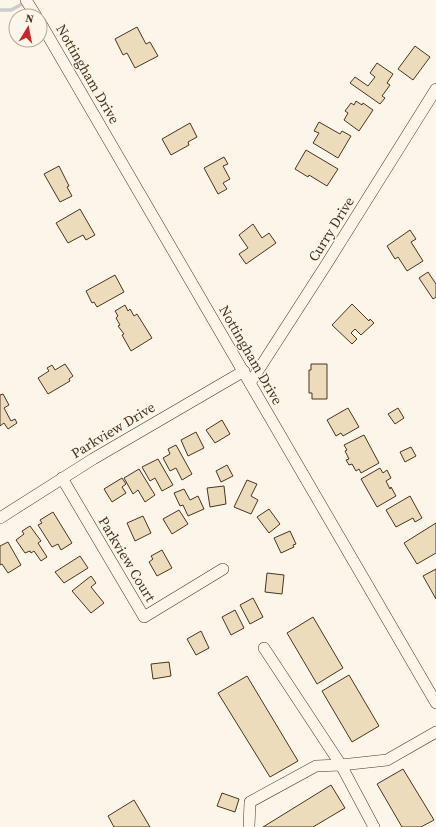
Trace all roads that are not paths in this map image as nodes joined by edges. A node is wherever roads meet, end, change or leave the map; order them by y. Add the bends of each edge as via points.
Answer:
1 (48, 36) edge
2 (436, 89) edge
3 (244, 371) junction
4 (250, 383) junction
5 (62, 478) junction
6 (0, 518) edge
7 (223, 569) dead end
8 (264, 648) dead end
9 (436, 703) edge
10 (436, 732) edge
11 (341, 765) junction
12 (249, 827) edge
13 (374, 827) edge

1 - 3 street, Nottingham Drive
2 - 4 street, Curry Drive
3 - 4 street, Nottingham Drive
3 - 5 street, Parkview Drive
4 - 9 street, Nottingham Drive
5 - 6 street, Parkview Drive
5 - 7 street, Parkview Court via 144,617
8 - 11 street
10 - 11 street via 387,760
11 - 12 street via 316,766 250,802
11 - 13 street

